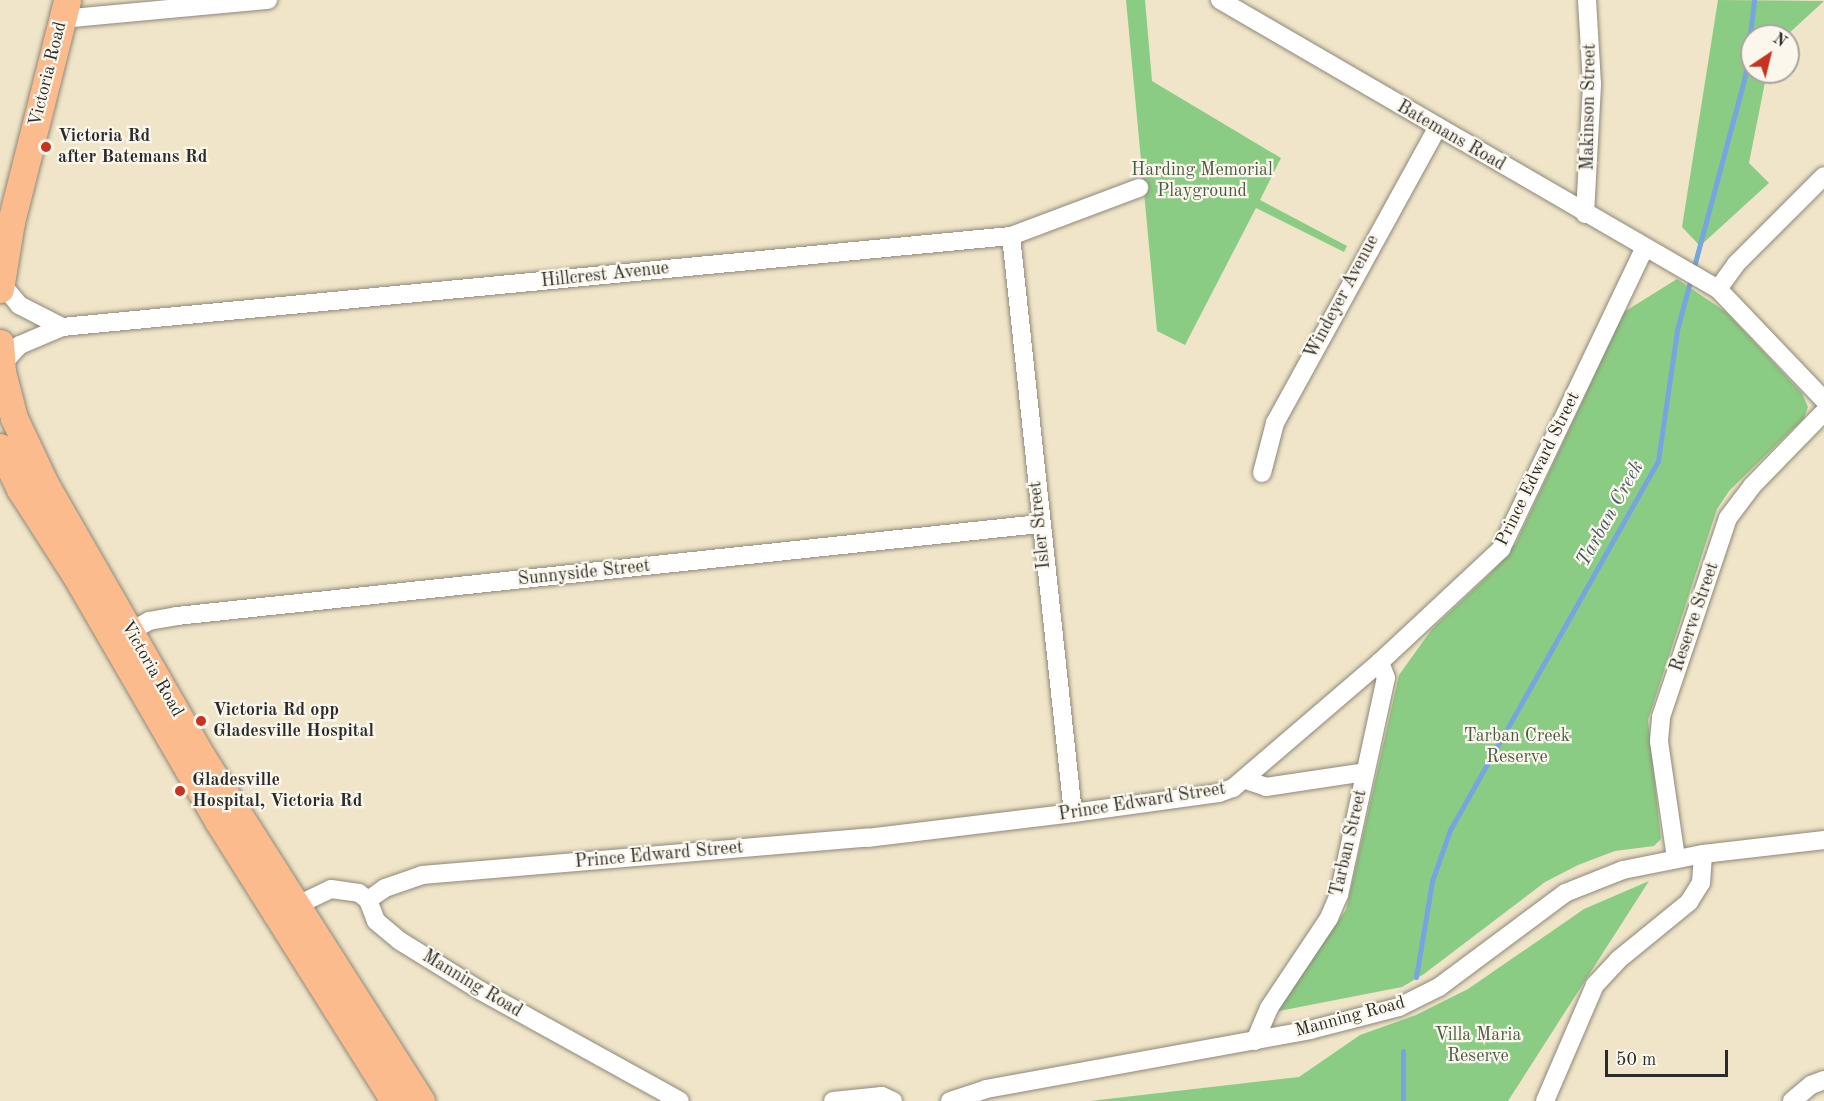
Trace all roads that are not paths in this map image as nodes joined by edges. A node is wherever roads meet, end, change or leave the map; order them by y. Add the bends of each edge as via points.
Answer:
1 (268, 0) edge
2 (1220, 0) edge
3 (1587, 0) edge
4 (59, 6) edge
5 (1437, 128) junction
6 (1824, 176) edge
7 (1139, 188) dead end
8 (0, 191) edge
9 (1585, 214) junction
10 (1011, 236) junction
11 (1644, 249) junction
12 (0, 282) edge
13 (1714, 287) junction
14 (0, 290) edge
15 (62, 327) junction
16 (1, 354) edge
17 (4, 397) edge
18 (1824, 400) edge
19 (1824, 412) edge
20 (0, 447) edge
21 (1262, 473) dead end
22 (1039, 524) junction
23 (131, 632) junction
24 (1380, 662) junction
25 (1365, 772) junction
26 (1246, 780) junction
27 (1073, 813) junction
28 (1824, 840) edge
29 (1703, 854) junction
30 (1676, 858) junction
31 (368, 900) junction
32 (286, 910) junction
33 (1255, 1041) junction
34 (1824, 1080) edge
35 (394, 1101) edge
36 (421, 1101) edge
37 (680, 1101) edge
38 (833, 1101) edge
39 (892, 1101) edge
40 (950, 1101) edge
41 (1545, 1101) edge
42 (1792, 1101) edge

1 - 4 street
2 - 5 street, Batemans Road
3 - 9 street, Makinson Street via 1592,84
4 - 8 highway, Victoria Road
4 - 12 highway, Victoria Road
5 - 9 street, Batemans Road
5 - 21 street, Windeyer Avenue via 1275,423
6 - 13 street
7 - 10 street, Hillcrest Avenue
9 - 11 street, Batemans Road
10 - 15 street, Hillcrest Avenue
10 - 22 street, Isler Street
11 - 13 street, Batemans Road
11 - 24 street, Prince Edward Street via 1502,549
12 - 14 highway, Victoria Road
12 - 15 street via 19,305
13 - 18 street, Batemans Road
15 - 16 street
16 - 17 highway, Victoria Road
17 - 23 highway, Victoria Road via 35,466
19 - 30 street, Reserve Street via 1752,486 1728,518 1661,717 1659,741
20 - 32 highway, Victoria Road via 20,489
22 - 23 street, Sunnyside Street via 169,617 149,621
22 - 27 street, Isler Street
23 - 32 highway, Victoria Road
24 - 25 street, Tarban Street via 1386,678
24 - 26 street, Prince Edward Street
25 - 26 street via 1266,787
25 - 33 street, Tarban Street via 1334,909 1269,1008
26 - 27 street, Prince Edward Street via 1219,793
27 - 31 street, Prince Edward Street via 867,838 422,875 385,888
28 - 29 street, Manning Road
29 - 30 street, Manning Road
29 - 41 street via 1701,883 1689,902 1618,960 1595,985
30 - 33 street, Manning Road via 1623,870 1565,894 1438,987 1399,1007
31 - 32 street via 345,888 331,888
31 - 37 street, Manning Road via 376,921 400,941 481,991
32 - 35 highway, Victoria Road
32 - 36 highway, Victoria Road
33 - 40 street, Manning Road via 986,1089
34 - 42 street
38 - 39 street via 882,1096

